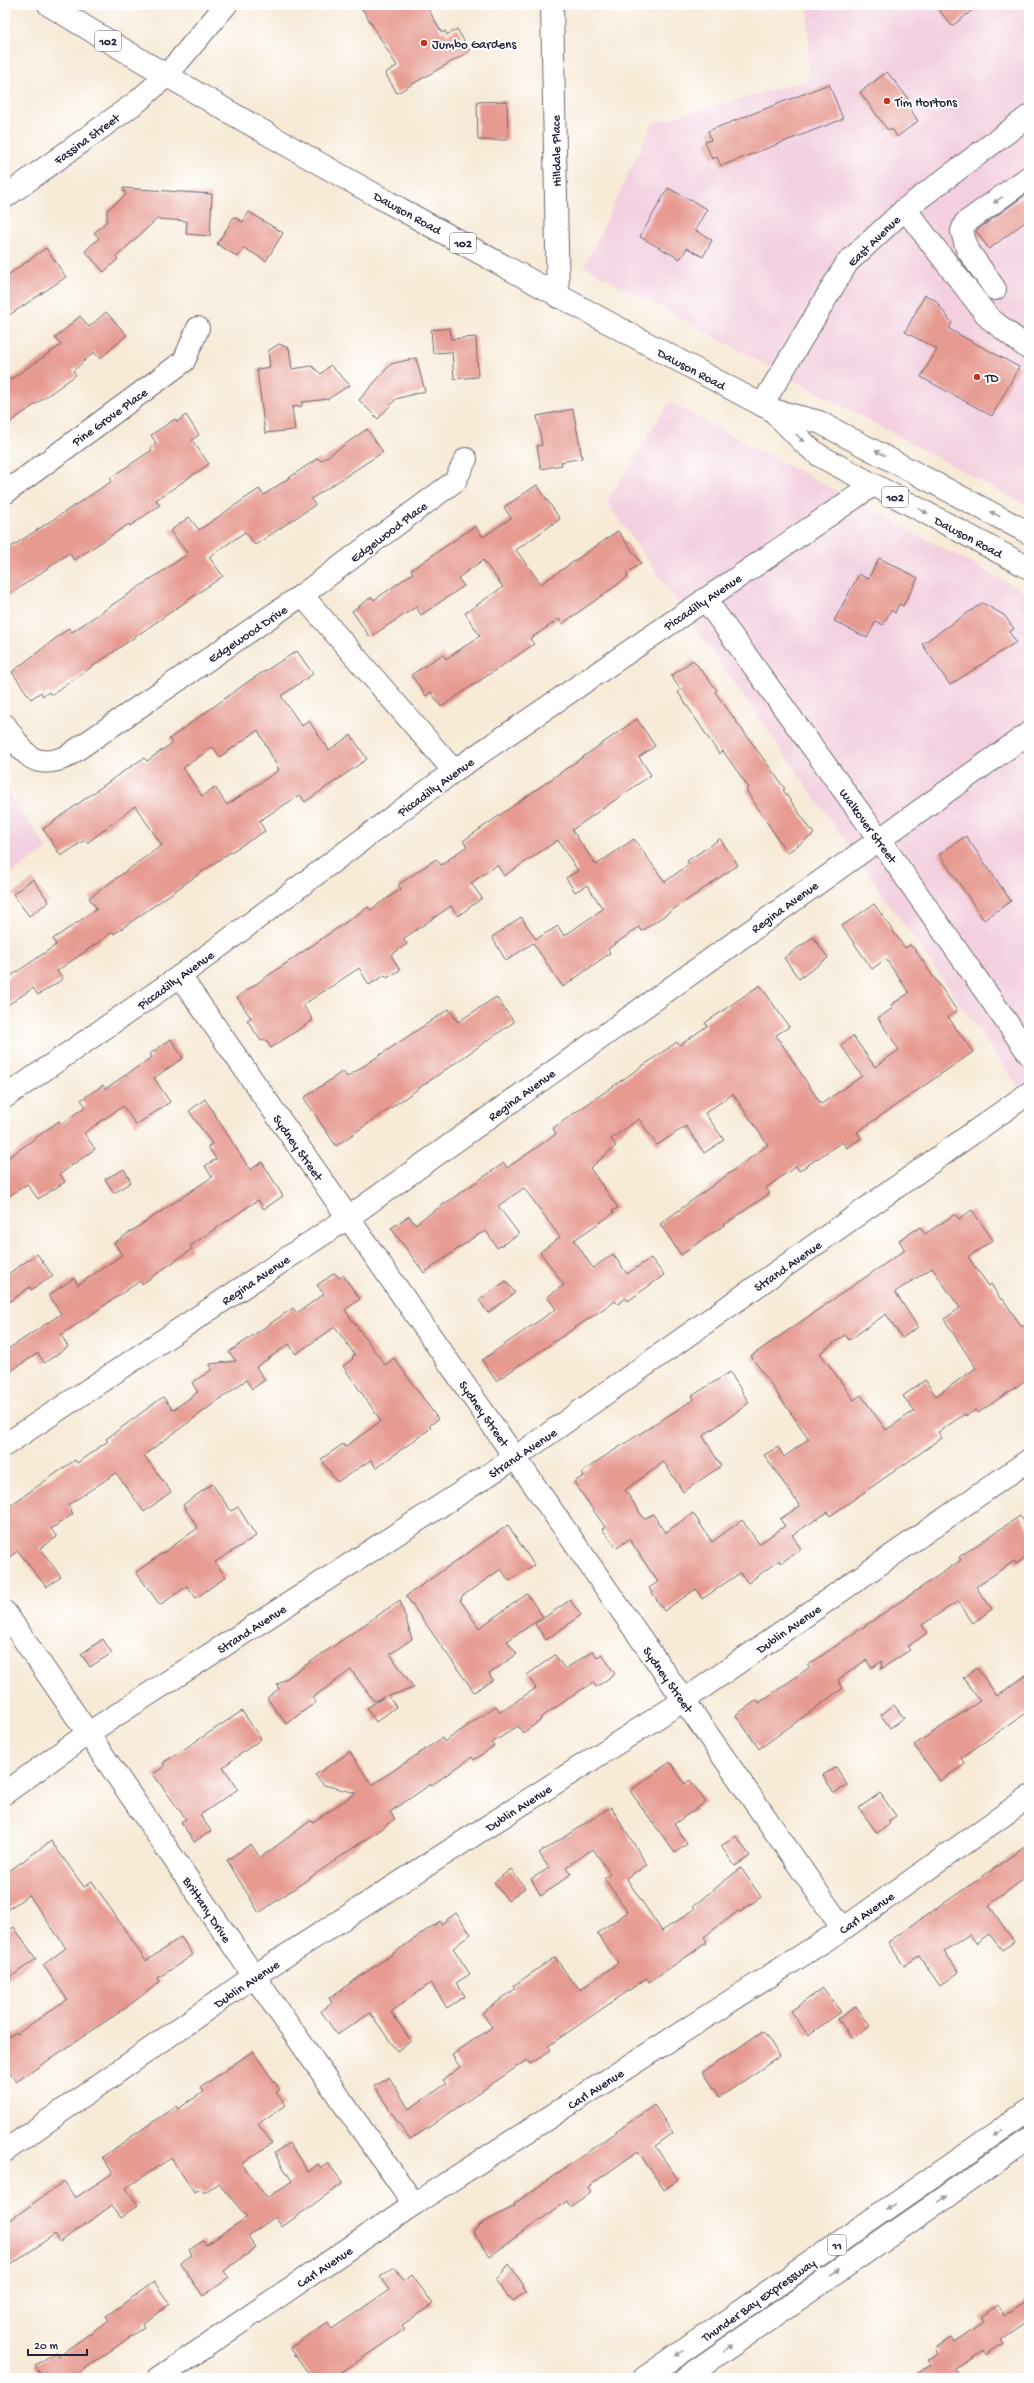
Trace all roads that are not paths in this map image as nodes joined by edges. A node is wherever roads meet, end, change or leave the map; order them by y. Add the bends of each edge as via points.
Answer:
1 (50, 5) edge
2 (226, 5) edge
3 (552, 5) edge
4 (166, 76) junction
5 (1029, 116) edge
6 (1029, 177) edge
7 (5, 197) edge
8 (905, 209) junction
9 (995, 289) dead end
10 (558, 296) junction
11 (198, 328) dead end
12 (1029, 349) edge
13 (767, 408) junction
14 (466, 459) dead end
15 (873, 485) junction
16 (5, 493) edge
17 (1029, 533) edge
18 (1029, 568) edge
19 (302, 595) junction
20 (705, 599) junction
21 (5, 726) edge
22 (1029, 733) edge
23 (454, 771) junction
24 (879, 839) junction
25 (180, 976) junction
26 (1029, 1054) edge
27 (1029, 1094) edge
28 (5, 1097) edge
29 (349, 1217) junction
30 (5, 1445) edge
31 (516, 1457) junction
32 (1029, 1460) edge
33 (5, 1612) edge
34 (683, 1701) junction
35 (87, 1734) junction
36 (5, 1793) edge
37 (1029, 1797) edge
38 (843, 1929) junction
39 (254, 1976) junction
40 (1029, 2110) edge
41 (1029, 2139) edge
42 (5, 2151) edge
43 (414, 2204) junction
44 (159, 2378) edge
45 (644, 2378) edge
46 (685, 2378) edge

1 - 4 main road, Dawson Road / 102
2 - 4 main road, Fassina Street
3 - 10 main road, Hilldale Place
4 - 7 main road, Fassina Street via 138,101
4 - 10 main road, Dawson Road / 102
5 - 8 main road, East Avenue
6 -> 9 main road via 965,224 962,231 967,249
8 - 12 main road via 989,318
8 - 13 main road, East Avenue via 847,263
10 - 13 main road, Dawson Road / 102
11 - 16 main road, Pine Grove Place via 184,361
13 -> 15 main road, Dawson Road / 102 via 820,456
17 -> 13 main road, Dawson Road / 102 via 819,422
14 - 19 main road, Edgewood Place via 454,481
15 -> 18 main road, Dawson Road / 102
15 - 20 main road, Piccadilly Avenue
19 - 21 main road, Edgewood Drive via 66,757 45,763 35,760 25,754
19 - 23 main road
20 - 23 main road, Piccadilly Avenue
20 - 24 main road, Walkover Street
22 - 24 main road, Regina Avenue
23 - 25 main road, Piccadilly Avenue
24 - 26 main road, Walkover Street
24 - 29 main road, Regina Avenue
25 - 28 main road, Piccadilly Avenue
25 - 29 main road, Sydney Street
27 - 31 main road, Strand Avenue
29 - 30 main road, Regina Avenue
29 - 31 main road, Sydney Street
31 - 34 main road, Sydney Street
31 - 35 main road, Strand Avenue
32 - 34 main road, Dublin Avenue
33 - 35 main road, Brittany Drive
34 - 38 main road, Sydney Street
34 - 39 main road, Dublin Avenue
35 - 36 main road, Strand Avenue
35 - 39 main road, Brittany Drive
37 - 38 main road, Carl Avenue
38 - 43 main road, Carl Avenue
39 - 42 main road, Dublin Avenue
39 - 43 main road, Brittany Drive
40 -> 45 main road, Thunder Bay Expressway / 11
46 -> 41 main road, Thunder Bay Expressway / 11
43 - 44 main road, Carl Avenue

